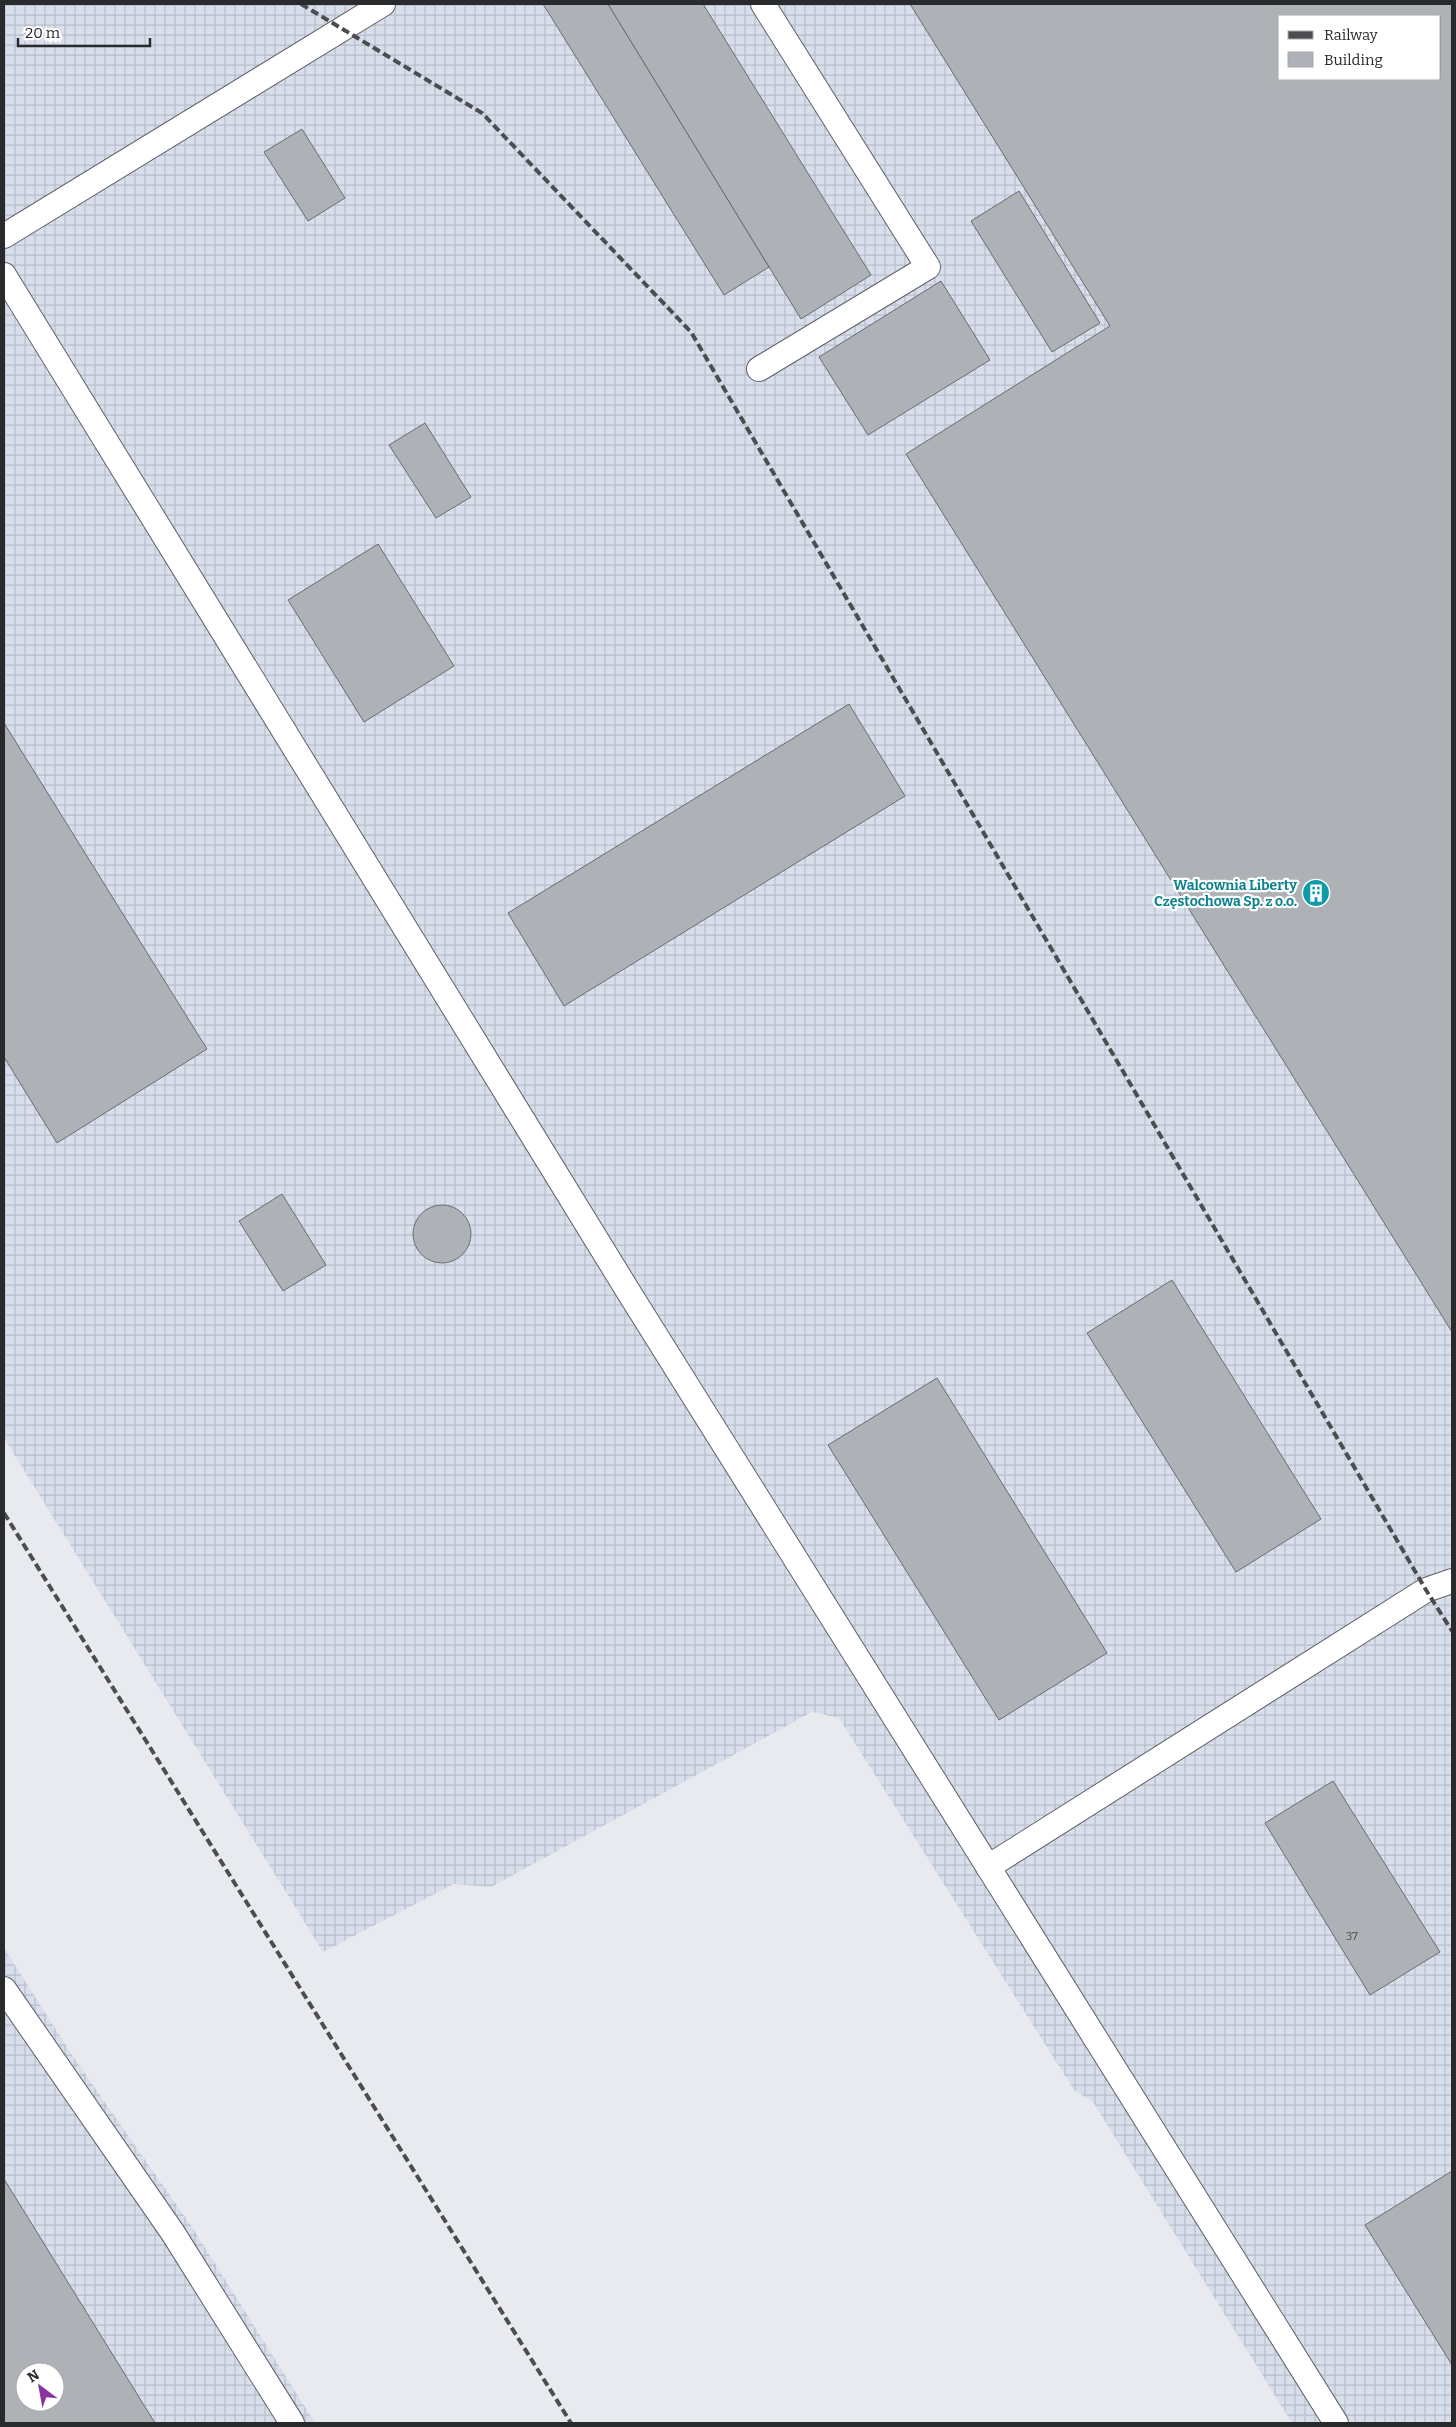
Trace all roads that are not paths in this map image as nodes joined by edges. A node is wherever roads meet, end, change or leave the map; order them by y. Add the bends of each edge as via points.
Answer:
1 (383, 4) edge
2 (763, 4) edge
3 (4, 236) edge
4 (4, 275) edge
5 (758, 370) dead end
6 (1452, 1581) edge
7 (988, 1868) junction
8 (4, 1989) edge
9 (292, 2423) edge
10 (1336, 2423) edge

1 - 3 lane
2 - 5 lane via 928,267
4 - 7 lane via 628,1291
6 - 7 lane via 1426,1590
7 - 10 lane
8 - 9 lane via 173,2233

